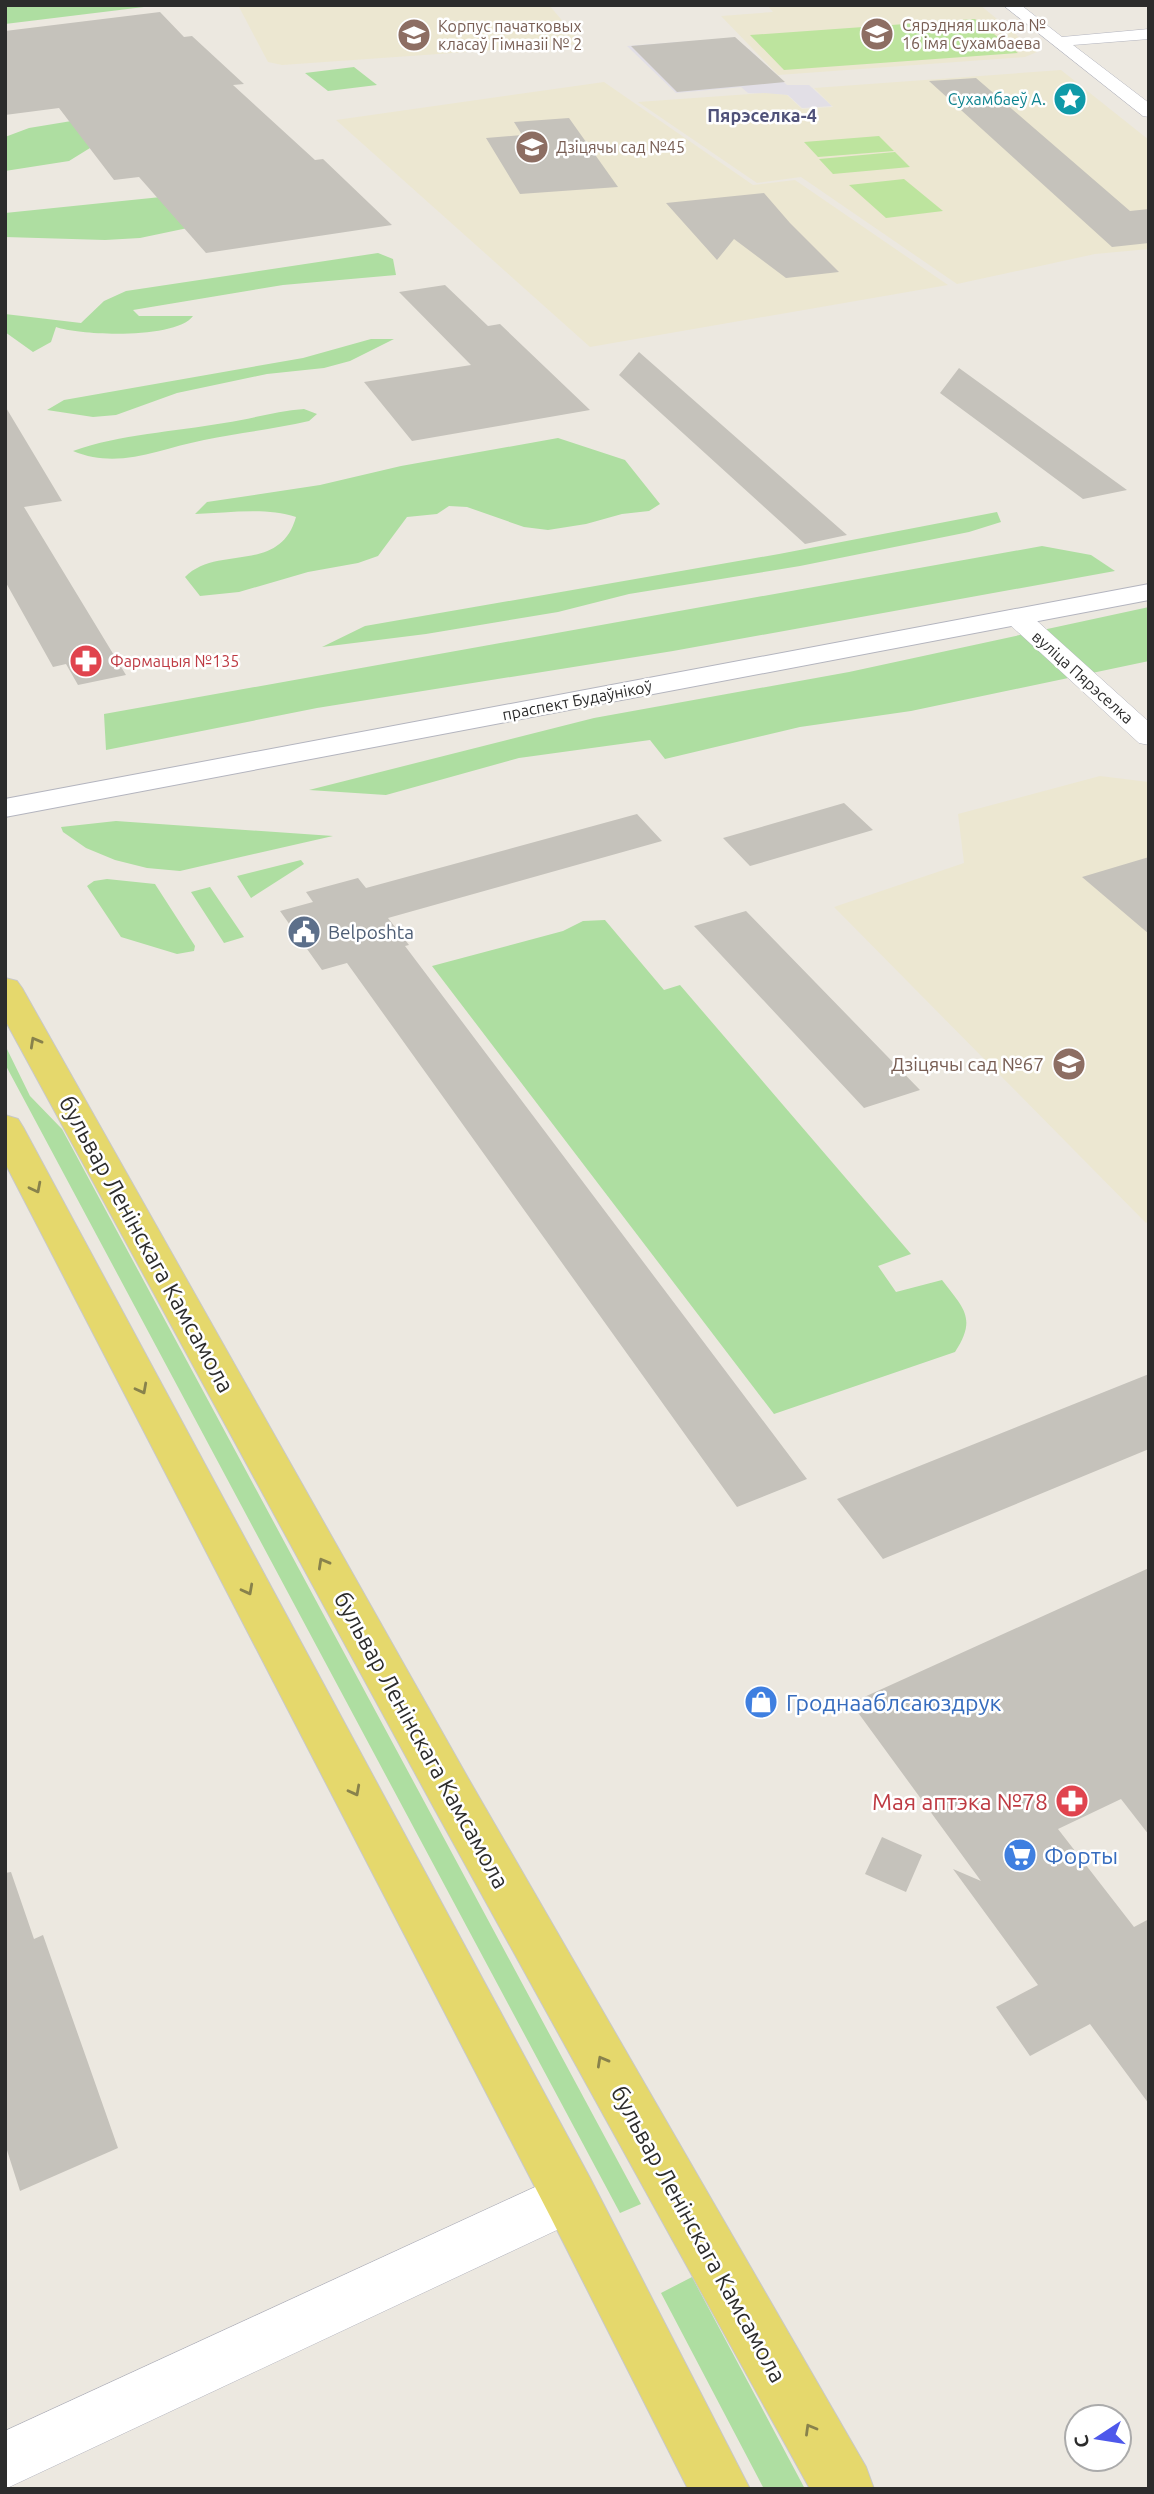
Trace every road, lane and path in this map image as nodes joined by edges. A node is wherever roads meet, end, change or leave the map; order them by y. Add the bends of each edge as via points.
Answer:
1 (1010, 5) edge
2 (1149, 34) edge
3 (1058, 42) junction
4 (1149, 112) edge
5 (1149, 592) edge
6 (1017, 617) junction
7 (1149, 737) edge
8 (5, 808) edge
9 (5, 988) edge
10 (5, 1127) edge
11 (570, 2197) junction
12 (5, 2461) edge
13 (720, 2489) edge
14 (844, 2489) edge

1 - 3 street
2 - 3 street
3 - 4 street
5 - 6 street, праспект Будаўнікоў
6 - 7 street, вуліца Пярэселка
6 - 8 street, праспект Будаўнікоў
14 -> 9 main road, бульвар Ленінскага Камсамола
10 -> 11 main road
11 - 12 street
11 - 13 main road

